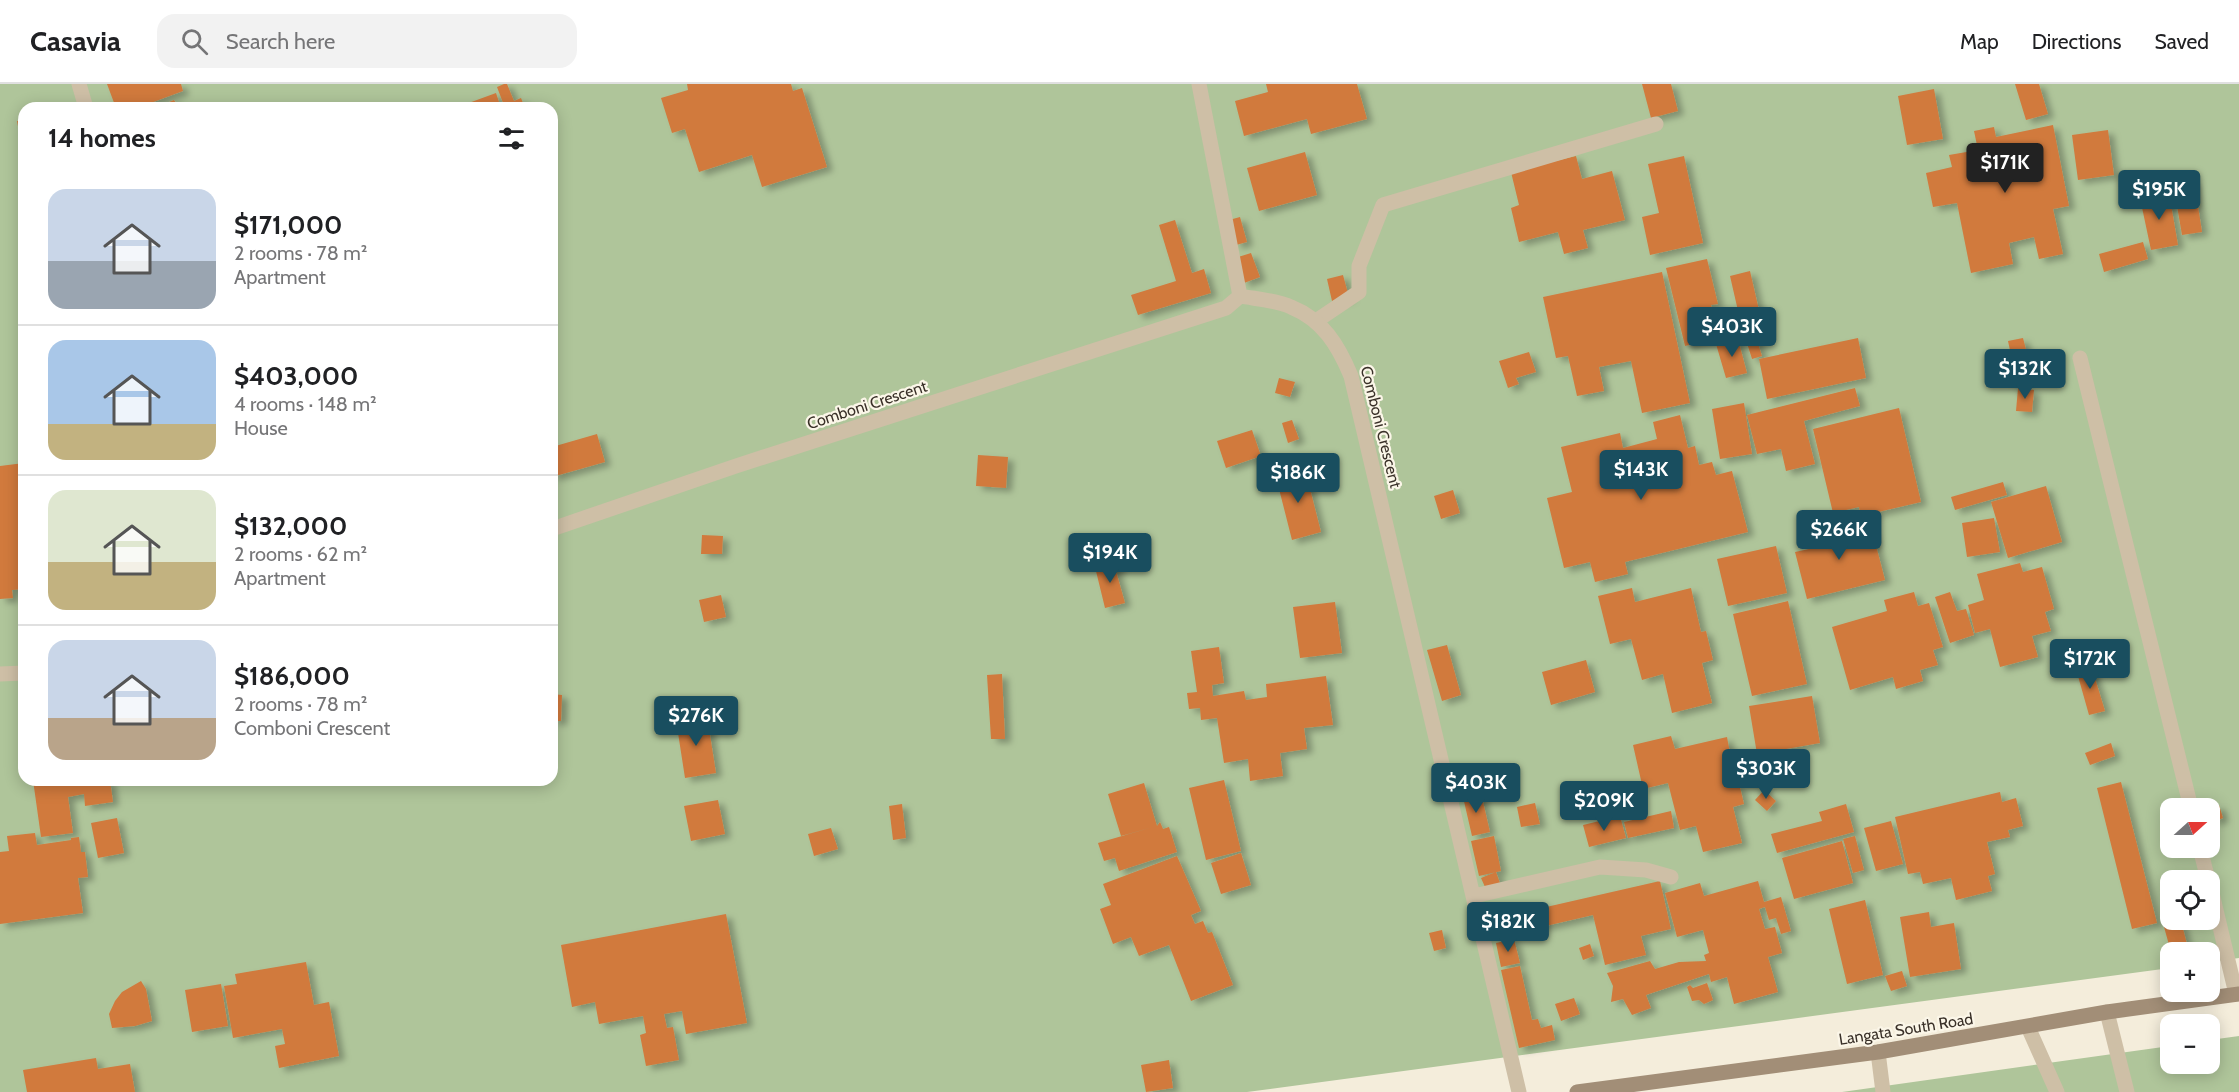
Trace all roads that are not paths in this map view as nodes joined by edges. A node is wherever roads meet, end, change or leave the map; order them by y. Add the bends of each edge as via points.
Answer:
1 (79, 84) edge
2 (1199, 84) edge
3 (84, 102) edge
4 (1656, 124) dead end
5 (1240, 296) junction
6 (1316, 321) junction
7 (2080, 358) dead end
8 (558, 527) edge
9 (18, 673) edge
10 (0, 674) edge
11 (2189, 798) edge
12 (1671, 877) dead end
13 (1474, 896) junction
14 (2220, 924) edge
15 (2238, 994) edge
16 (2107, 1012) junction
17 (2028, 1027) junction
18 (1878, 1052) junction
19 (1519, 1092) edge
20 (1577, 1092) edge
21 (1883, 1092) edge
22 (2057, 1092) edge
23 (2127, 1092) edge

1 - 3 street
2 - 5 street
4 - 6 street via 1383,205 1359,266 1359,292
5 - 6 street, Comboni Crescent via 1290,306
5 - 8 street, Comboni Crescent via 1226,308
6 - 13 street, Comboni Crescent via 1339,347 1351,376
7 - 11 street
9 - 10 street
12 - 13 street via 1646,870 1600,867
13 - 19 street, Comboni Crescent
14 - 15 street
15 - 16 street, Langata South Road
16 - 17 street, Langata South Road
16 - 23 street
17 - 18 street, Langata South Road
17 - 22 street
18 - 20 street, Langata South Road
18 - 21 street

